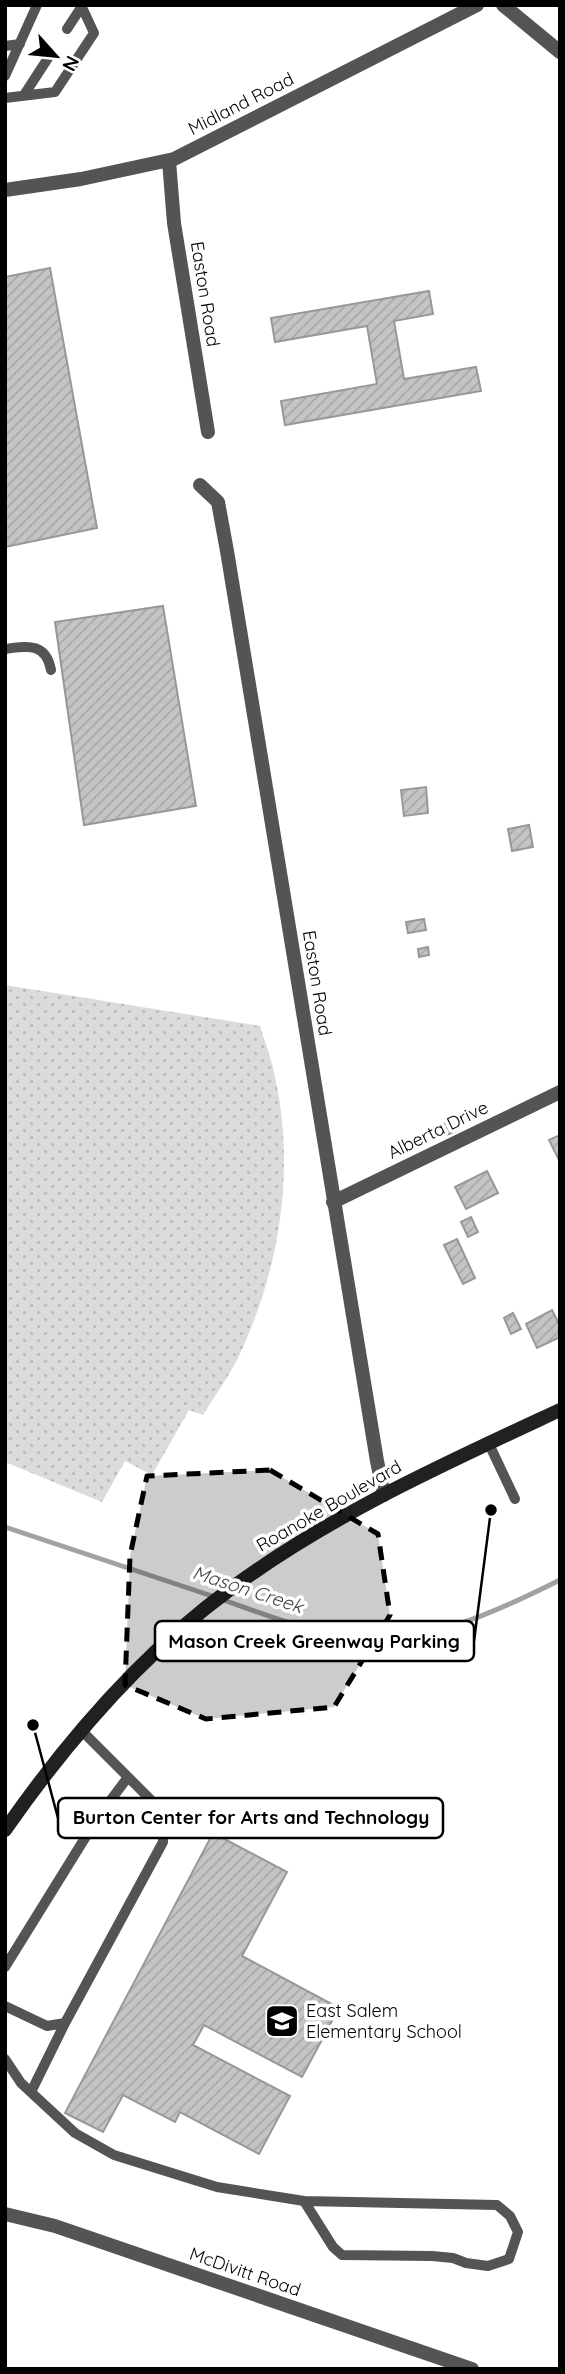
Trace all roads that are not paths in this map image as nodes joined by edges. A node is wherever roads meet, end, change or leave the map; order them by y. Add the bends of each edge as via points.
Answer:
1 (37, 5) edge
2 (477, 5) edge
3 (503, 5) edge
4 (81, 6) edge
5 (67, 29) dead end
6 (20, 44) junction
7 (5, 47) edge
8 (560, 52) edge
9 (50, 55) dead end
10 (5, 76) edge
11 (24, 95) junction
12 (5, 98) edge
13 (169, 161) junction
14 (5, 190) edge
15 (208, 432) dead end
16 (200, 485) dead end
17 (5, 649) edge
18 (51, 670) dead end
19 (560, 1092) edge
20 (333, 1202) junction
21 (560, 1410) edge
22 (489, 1444) junction
23 (384, 1495) junction
24 (515, 1499) dead end
25 (82, 1731) junction
26 (128, 1777) junction
27 (5, 1830) edge
28 (5, 1967) edge
29 (5, 2006) edge
30 (65, 2023) junction
31 (5, 2059) edge
32 (31, 2092) junction
33 (304, 2201) junction
34 (5, 2214) edge
35 (472, 2369) edge

1 - 6 lane
2 - 13 street, Midland Road
3 - 8 street
4 - 5 lane
4 - 11 lane via 94,33 55,92
6 - 7 lane
6 - 10 lane
9 - 11 lane
11 - 12 lane
13 - 14 street, Midland Road
13 - 15 street, Easton Road via 174,223
16 - 20 street, Easton Road via 218,502 225,539
17 - 18 lane via 30,645 48,659
19 - 20 street, Alberta Drive
20 - 23 street, Easton Road
21 - 22 main road, Roanoke Boulevard
22 - 23 main road, Roanoke Boulevard
22 - 24 lane
23 - 25 main road, Roanoke Boulevard via 319,1530 227,1591 125,1682
25 - 26 lane
25 - 27 main road, Roanoke Boulevard
26 - 28 lane
26 - 30 lane via 163,1816 163,1842
29 - 30 lane via 47,2026
30 - 32 lane
31 - 32 lane
32 - 33 lane via 75,2133 114,2155 217,2186
33 - 33 lane via 332,2248 342,2255 432,2256 488,2266 509,2259 518,2232 510,2216 497,2205
34 - 35 street, McDivitt Road via 55,2226

